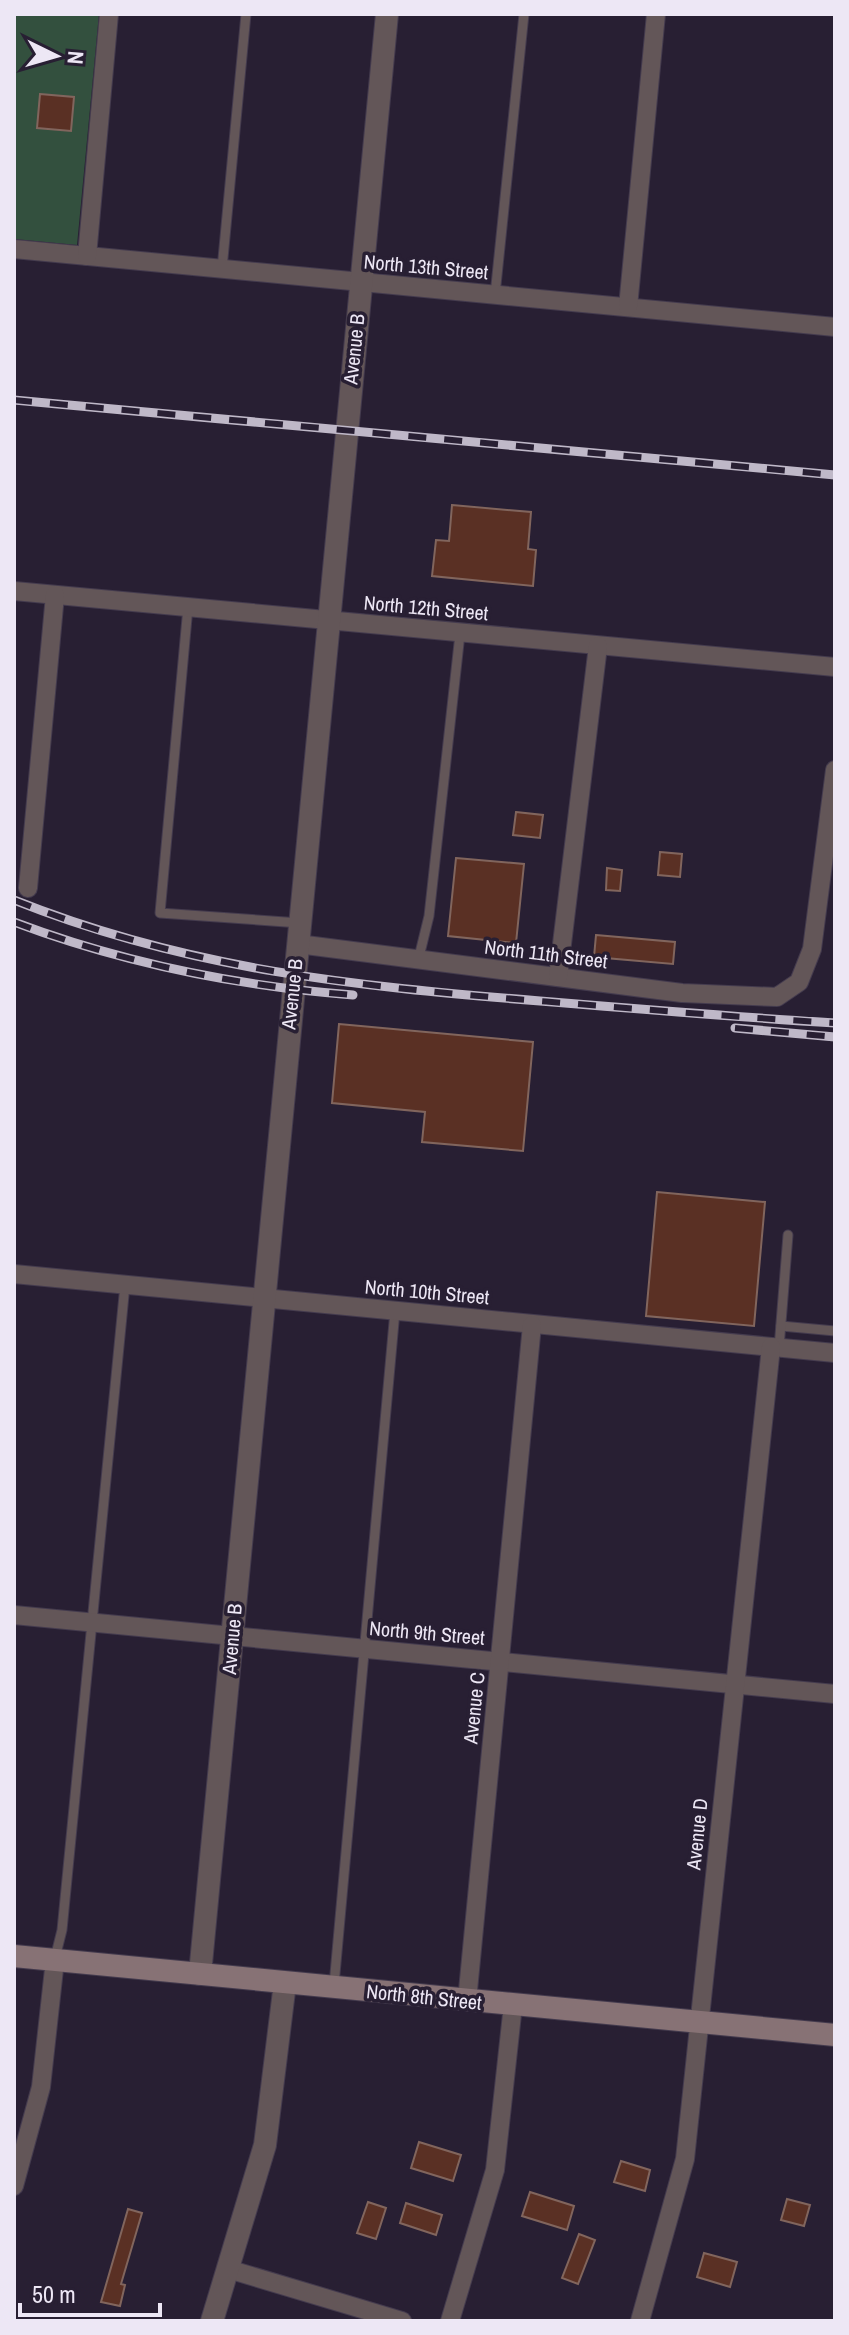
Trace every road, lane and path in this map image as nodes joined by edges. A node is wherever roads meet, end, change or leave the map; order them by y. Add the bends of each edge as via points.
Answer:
1 (109, 14) edge
2 (246, 14) edge
3 (387, 14) edge
4 (524, 14) edge
5 (656, 14) edge
6 (14, 249) edge
7 (87, 256) junction
8 (222, 269) junction
9 (361, 283) junction
10 (495, 295) junction
11 (628, 307) junction
12 (835, 327) edge
13 (14, 591) edge
14 (55, 595) junction
15 (188, 607) junction
16 (329, 621) junction
17 (460, 634) junction
18 (598, 646) junction
19 (835, 667) edge
20 (835, 770) edge
21 (28, 888) dead end
22 (299, 934) junction
23 (418, 961) junction
24 (558, 977) junction
25 (788, 1235) dead end
26 (14, 1274) edge
27 (125, 1285) junction
28 (264, 1299) junction
29 (395, 1311) junction
30 (532, 1325) junction
31 (781, 1326) junction
32 (835, 1331) edge
33 (775, 1347) junction
34 (835, 1353) edge
35 (14, 1615) edge
36 (93, 1623) junction
37 (232, 1636) junction
38 (363, 1649) junction
39 (500, 1662) junction
40 (735, 1685) junction
41 (835, 1694) edge
42 (14, 1956) edge
43 (55, 1960) junction
44 (200, 1974) junction
45 (285, 1983) junction
46 (334, 1988) junction
47 (467, 2001) junction
48 (513, 2005) junction
49 (699, 2022) junction
50 (835, 2035) edge
51 (14, 2186) edge
52 (228, 2269) junction
53 (212, 2321) edge
54 (402, 2321) edge
55 (450, 2321) edge
56 (640, 2321) edge

1 - 7 street
2 - 8 lane
3 - 9 street, Avenue B
4 - 10 lane
5 - 11 street
6 - 7 street, North 13th Street
7 - 8 street, North 13th Street
8 - 9 street, North 13th Street
9 - 10 street, North 13th Street
9 - 16 street, Avenue B
10 - 11 street, North 13th Street
11 - 12 street, North 13th Street
13 - 14 street, North 12th Street
14 - 15 street, North 12th Street
14 - 21 street
15 - 16 street, North 12th Street
15 - 22 lane via 160,913
16 - 17 street, North 12th Street
16 - 22 street, Avenue B
17 - 18 street, North 12th Street
17 - 23 lane via 429,916
18 - 19 street, North 12th Street
18 - 24 street
20 - 24 street, North 11th Street via 812,949 806,970 789,991 752,998
22 - 23 street, North 11th Street
22 - 28 street, Avenue B
23 - 24 street, North 11th Street
25 - 31 lane
26 - 27 street, North 10th Street
27 - 28 street, North 10th Street
27 - 36 lane
28 - 29 street, North 10th Street
28 - 37 street, Avenue B
29 - 30 street, North 10th Street
29 - 38 lane
30 - 33 street, North 10th Street
30 - 39 street, Avenue C
31 - 32 lane
31 - 33 lane
33 - 34 street, North 10th Street
33 - 40 street, Avenue D
35 - 36 street, North 9th Street
36 - 37 street, North 9th Street
36 - 43 lane
37 - 38 street, North 9th Street
37 - 44 street, Avenue B
38 - 39 street, North 9th Street
38 - 46 lane
39 - 40 street, North 9th Street
39 - 47 street, Avenue C
40 - 41 street, North 9th Street
40 - 49 street, Avenue D
42 - 43 main road, North 8th Street
43 - 44 main road, North 8th Street
43 - 51 street via 41,2087
44 - 45 main road, North 8th Street
45 - 46 main road, North 8th Street
45 - 52 street via 267,2136
46 - 47 main road, North 8th Street
47 - 48 main road, North 8th Street
48 - 49 main road, North 8th Street
48 - 55 street via 495,2170
49 - 50 main road, North 8th Street
49 - 56 street, Avenue D via 685,2159
52 - 53 street
52 - 54 street

